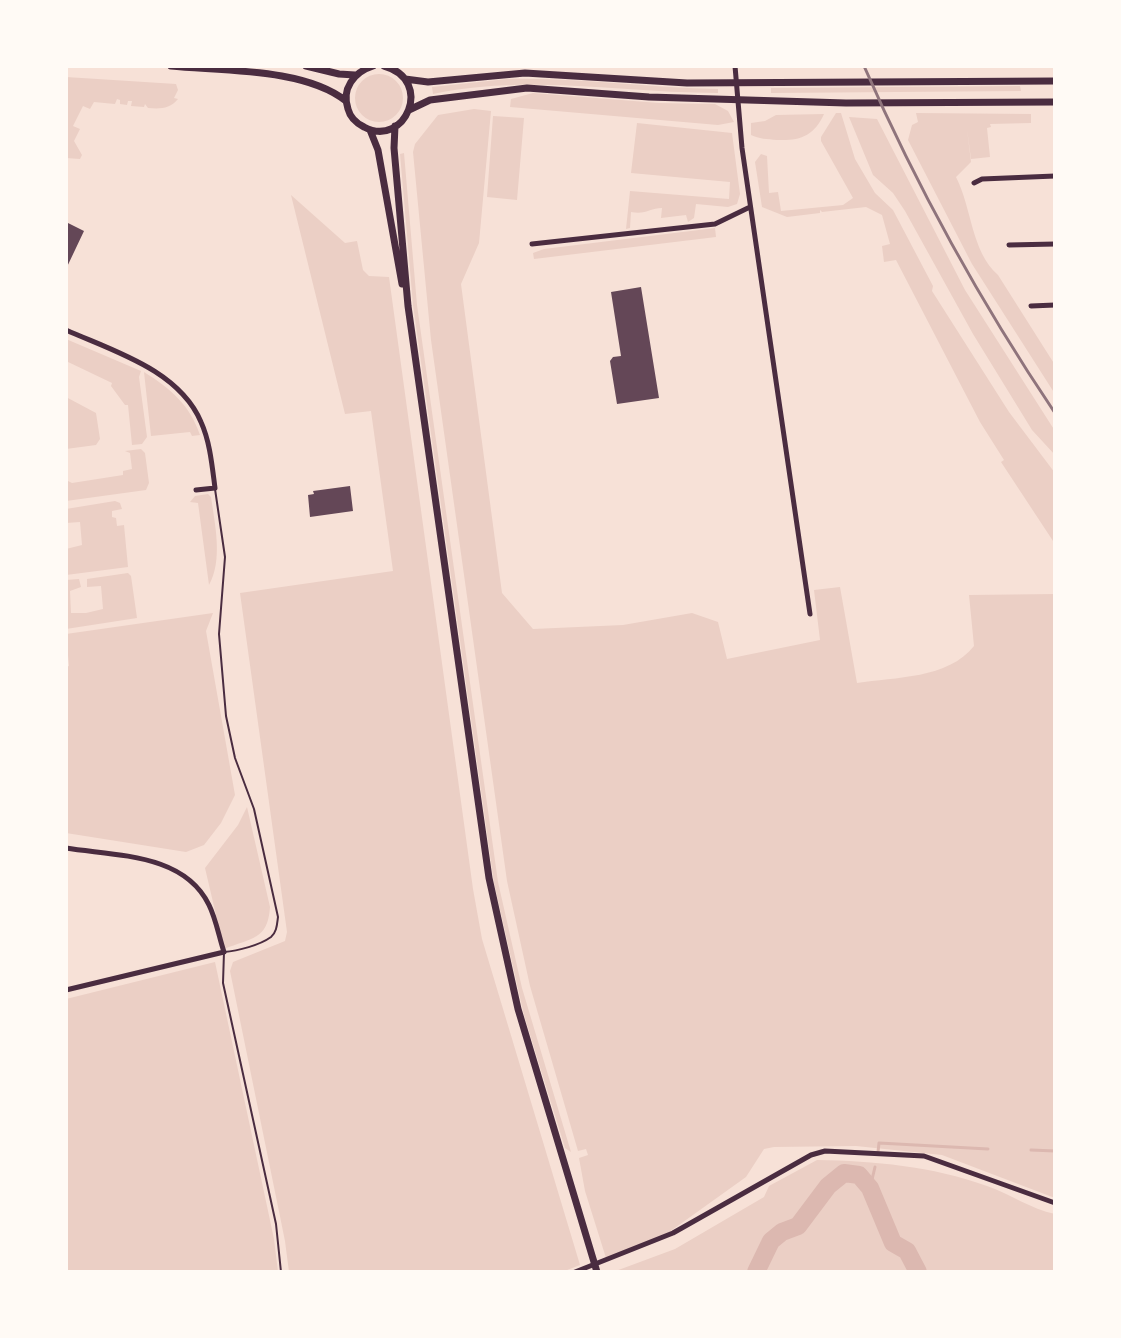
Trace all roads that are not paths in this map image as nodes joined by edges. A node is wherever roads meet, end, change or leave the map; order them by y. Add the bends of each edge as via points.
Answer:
1 (171, 66) edge
2 (306, 66) edge
3 (373, 66) edge
4 (384, 66) edge
5 (735, 66) edge
6 (355, 75) junction
7 (405, 79) junction
8 (1055, 81) edge
9 (735, 83) junction
10 (737, 99) junction
11 (346, 101) junction
12 (1055, 102) edge
13 (409, 110) junction
14 (395, 126) junction
15 (370, 130) junction
16 (1055, 176) edge
17 (974, 183) dead end
18 (750, 207) junction
19 (532, 244) dead end
20 (1055, 244) edge
21 (1009, 245) dead end
22 (1055, 305) edge
23 (408, 306) junction
24 (1031, 306) dead end
25 (66, 330) edge
26 (215, 488) junction
27 (196, 490) dead end
28 (810, 614) dead end
29 (66, 848) edge
30 (224, 952) junction
31 (66, 990) edge
32 (1055, 1203) edge
33 (281, 1272) edge
34 (575, 1272) edge
35 (597, 1272) edge

1 - 11 main road via 276,76 321,87
2 - 6 main road
3 - 6 main road
4 - 7 main road
5 - 9 street
6 - 11 main road
7 - 9 main road via 428,82 533,73
7 - 13 main road via 411,94
8 - 9 main road
9 - 10 street
10 - 12 main road
10 - 13 main road via 518,88 430,100
10 - 18 street
11 - 15 main road via 354,119
13 - 14 main road
14 - 15 main road
14 - 23 main road
15 - 23 main road
16 - 17 street
18 - 19 street via 715,224
18 - 28 street
20 - 21 street
22 - 24 street
23 - 35 main road via 493,897 518,1009
25 - 26 street via 144,367 182,393 206,436
26 - 27 street
26 - 30 lane via 225,557 219,622 226,716 278,917 271,937
29 - 30 street via 178,870 210,905
30 - 31 street
30 - 33 lane via 223,983 276,1224
32 - 34 street via 932,1158 825,1151 673,1233

